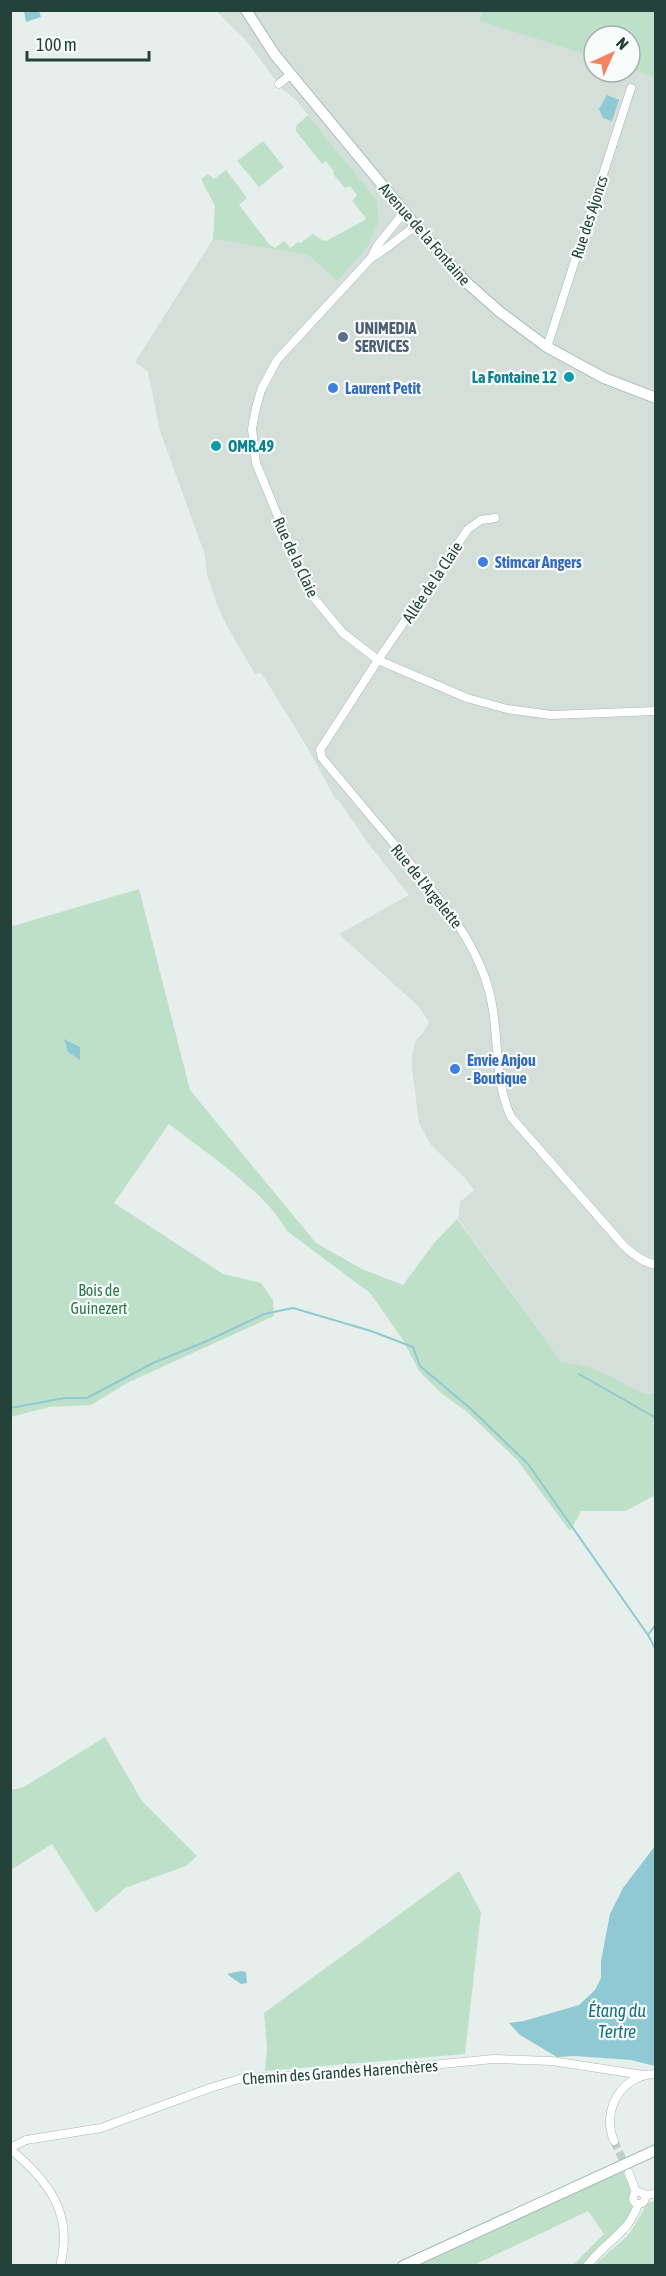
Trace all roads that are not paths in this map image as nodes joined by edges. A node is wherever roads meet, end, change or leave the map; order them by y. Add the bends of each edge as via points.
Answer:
1 (246, 10) edge
2 (291, 75) junction
3 (279, 84) dead end
4 (631, 88) dead end
5 (405, 211) junction
6 (416, 226) junction
7 (371, 258) junction
8 (547, 347) junction
9 (656, 398) edge
10 (495, 518) dead end
11 (378, 660) junction
12 (656, 711) edge
13 (656, 1265) edge
14 (656, 2074) edge
15 (643, 2075) junction
16 (614, 2141) tunnel mouth
17 (10, 2149) edge
18 (656, 2150) edge
19 (629, 2174) tunnel mouth
20 (640, 2194) junction
21 (656, 2194) edge
22 (60, 2265) edge
23 (403, 2265) edge
24 (587, 2265) edge

1 - 2 street, Avenue de la Fontaine
2 - 3 street
2 - 5 street, Avenue de la Fontaine
4 - 8 street, Rue des Ajoncs
5 - 6 street, Avenue de la Fontaine
5 - 7 street, Rue de la Claie
6 - 7 street, Rue de la Claie
6 - 8 street, Avenue de la Fontaine via 472,288
7 - 11 street, Rue de la Claie via 277,360 261,390 252,429 261,480 309,592 343,633
8 - 9 street, Avenue de la Fontaine via 595,373
10 - 11 street, Allée de la Claie via 481,520 468,529
11 - 12 street, Rue de la Claie via 467,698 507,709 551,715
11 - 13 street, Rue de l'Argelette via 325,741 320,750 322,759 448,909 471,945 492,1003 500,1084 512,1117 624,1246 634,1256
14 - 15 street, Chemin des Grandes Harenchères
15 - 16 street via 612,2102 609,2122
15 - 17 street, Chemin des Grandes Harenchères via 552,2061 493,2059 340,2074 243,2078 101,2128 26,2140
17 - 22 street, Chemin des Grandes Harenchères via 41,2177 57,2204 65,2239
18 - 23 street
19 - 20 street
20 - 21 street
20 - 24 street via 633,2199 638,2204 627,2226

